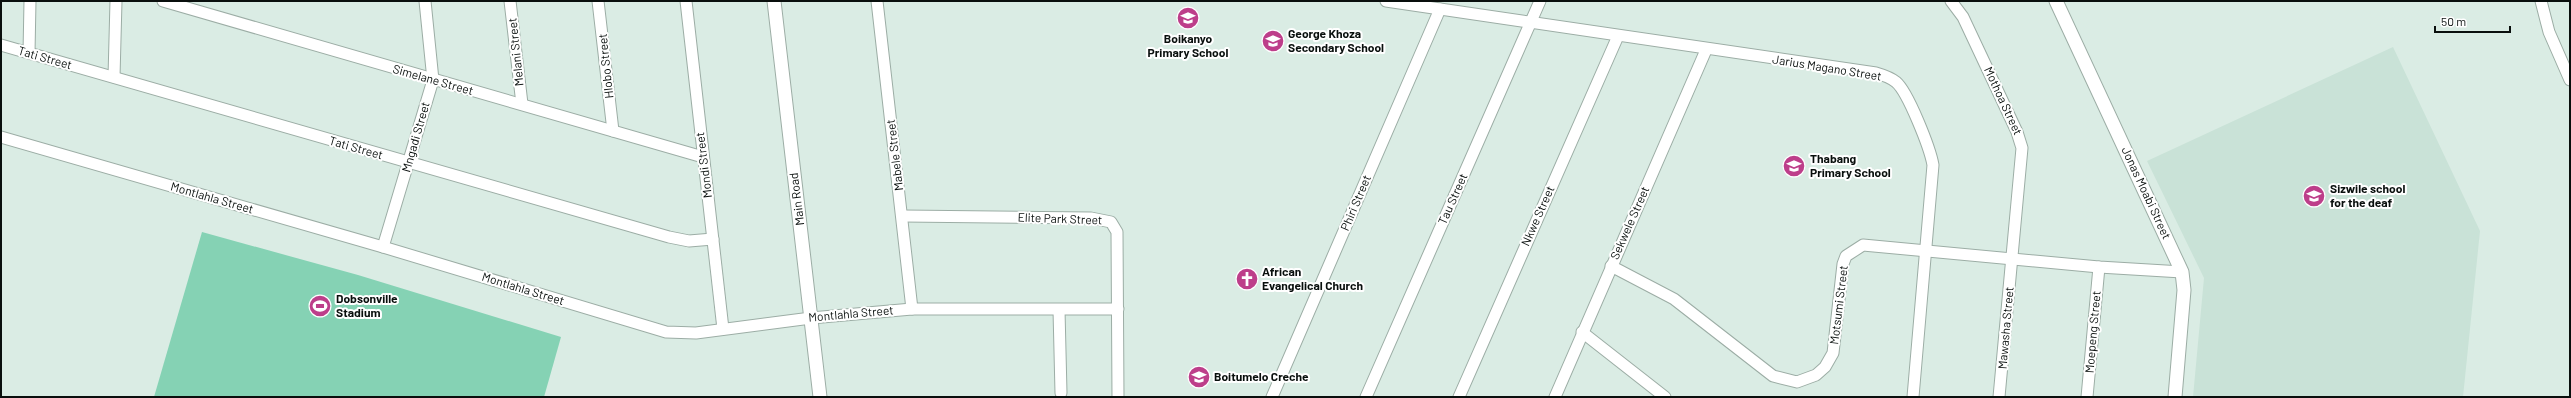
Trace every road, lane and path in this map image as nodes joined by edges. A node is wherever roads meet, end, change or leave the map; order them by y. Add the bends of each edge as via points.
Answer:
1 (30, 1) edge
2 (116, 1) edge
3 (163, 1) edge
4 (425, 1) edge
5 (510, 1) edge
6 (598, 1) edge
7 (686, 1) edge
8 (774, 1) edge
9 (878, 1) edge
10 (1386, 1) edge
11 (1540, 1) edge
12 (1951, 1) edge
13 (2056, 1) edge
14 (2541, 1) edge
15 (1440, 9) junction
16 (1531, 21) junction
17 (1618, 36) junction
18 (1, 45) edge
19 (1706, 50) junction
20 (29, 53) junction
21 (114, 78) junction
22 (433, 80) junction
23 (2570, 80) edge
24 (522, 104) junction
25 (613, 131) junction
26 (1, 137) edge
27 (703, 157) junction
28 (409, 163) junction
29 (903, 216) junction
30 (713, 240) junction
31 (383, 247) junction
32 (1925, 251) junction
33 (2012, 258) junction
34 (1611, 266) junction
35 (2099, 268) junction
36 (2182, 272) junction
37 (912, 309) junction
38 (1118, 309) junction
39 (1059, 310) junction
40 (811, 318) junction
41 (723, 329) junction
42 (1582, 332) junction
43 (1060, 392) dead end
44 (820, 397) edge
45 (1118, 397) edge
46 (1272, 397) edge
47 (1366, 397) edge
48 (1458, 397) edge
49 (1555, 397) edge
50 (1665, 397) edge
51 (1913, 397) edge
52 (1999, 397) edge
53 (2087, 397) edge
54 (2175, 397) edge

1 - 20 street
2 - 21 street
3 - 22 street, Simelane Street
4 - 22 street, Mngadi Street
5 - 24 street, Melani Street
6 - 25 street, Hlobo Street
7 - 27 street, Mondi Street
8 - 40 street, Main Road
9 - 29 street, Mabele Street
10 - 15 street, Jarius Magano Street
11 - 16 street, Tau Street
12 - 33 street, Mothoa Street via 1963,17 2021,141 2022,161
13 - 36 street, Jonas Moabi Street
14 - 23 street via 2549,32
15 - 16 street, Jarius Magano Street
15 - 46 street, Phiri Street
16 - 17 street, Jarius Magano Street
16 - 47 street, Tau Street
17 - 19 street, Jarius Magano Street
17 - 48 street, Nkwe Street
18 - 20 street, Tati Street
19 - 32 street, Jarius Magano Street via 1876,73 1895,81 1910,106 1932,156 1932,184
19 - 34 street, Sekwele Street
20 - 21 street, Tati Street
21 - 28 street, Tati Street
22 - 24 street, Simelane Street
22 - 28 street, Mngadi Street
24 - 25 street, Simelane Street
25 - 27 street, Simelane Street
26 - 31 street, Montlahla Street
27 - 30 street, Mondi Street
28 - 30 street, Tati Street via 669,237 689,241
28 - 31 street, Mngadi Street
29 - 37 street, Mabele Street
29 - 38 street, Elite Park Street via 1104,219 1115,226 1117,232
30 - 41 street, Mondi Street
31 - 41 street, Montlahla Street via 654,329 678,334
32 - 33 street, Motsumi Street
32 - 34 street, Motsumi Street via 1863,245 1846,256 1841,274 1833,353 1821,371 1797,382 1773,376 1674,299
32 - 51 street, Jarius Magano Street
33 - 35 street, Motsumi Street
33 - 52 street, Mawasha Street
34 - 42 street, Sekwele Street
35 - 36 street, Motsumi Street
35 - 53 street, Moepeng Street
36 - 54 street, Jonas Moabi Street via 2184,290
37 - 39 street, Montlahla Street
37 - 40 street, Montlahla Street
38 - 39 street, Montlahla Street
38 - 45 street, Elite Park Street
39 - 43 street
40 - 41 street, Montlahla Street
40 - 44 street, Main Road
42 - 49 street, Sekwele Street
42 - 50 street

